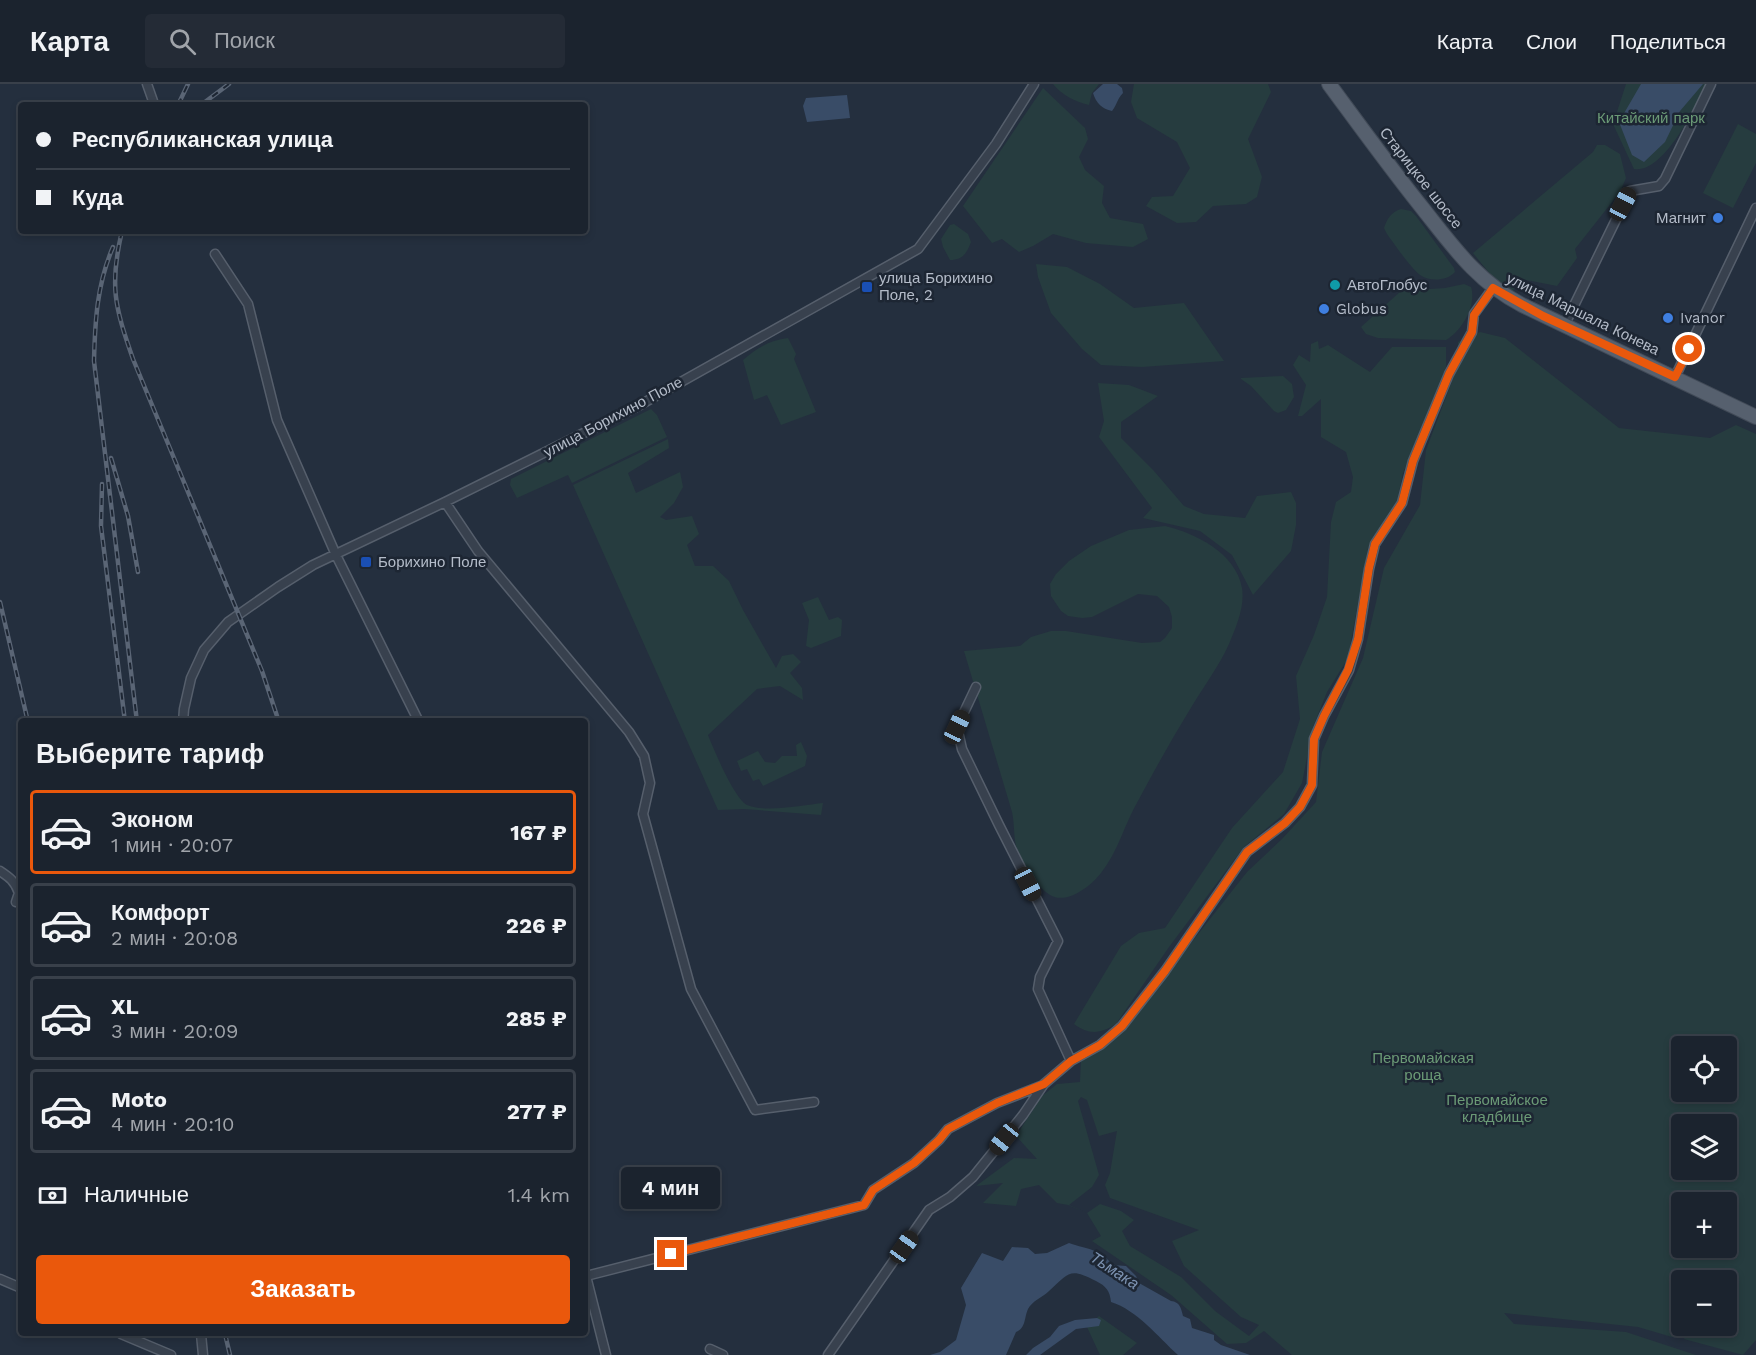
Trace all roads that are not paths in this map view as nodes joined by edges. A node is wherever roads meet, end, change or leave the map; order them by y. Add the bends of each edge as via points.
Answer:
1 (147, 84) edge
2 (1034, 84) edge
3 (1329, 84) edge
4 (1712, 84) edge
5 (153, 101) dead end
6 (1756, 208) edge
7 (215, 254) dead end
8 (1493, 288) junction
9 (1564, 326) junction
10 (1675, 377) junction
11 (1756, 417) edge
12 (446, 502) junction
13 (336, 555) junction
14 (976, 687) dead end
15 (183, 718) edge
16 (417, 718) edge
17 (0, 870) edge
18 (18, 890) edge
19 (18, 896) edge
20 (16, 902) dead end
21 (1071, 1061) junction
22 (1044, 1084) junction
23 (814, 1102) dead end
24 (588, 1274) edge
25 (0, 1279) edge
26 (588, 1282) edge
27 (18, 1287) edge
28 (126, 1336) edge
29 (201, 1336) edge
30 (710, 1349) dead end
31 (171, 1355) edge
32 (203, 1355) edge
33 (606, 1355) edge
34 (723, 1355) edge
35 (828, 1355) edge

1 - 5 street
2 - 12 street, улица Борихино Поле via 996,144 918,249 640,405
3 - 8 main road, Старицкое шоссе via 1453,247
4 - 9 street via 1665,180 1659,186 1630,191
6 - 10 street
7 - 13 street via 248,304 277,420
8 - 9 main road, улица Маршала Конева
8 - 21 street via 1474,315 1472,332 1449,374 1413,461 1402,503 1375,544 1358,639 1348,670 1314,739 1312,785 1300,807 1247,852 1122,1026 1100,1045
9 - 10 main road, улица Маршала Конева
10 - 11 main road, улица Маршала Конева
12 - 13 street, улица Борихино Поле
12 - 23 street via 478,551 629,732 644,756 650,783 643,814 691,989 755,1110
13 - 15 street, улица Борихино Поле via 278,587 218,632 194,669
13 - 16 street
14 - 21 street via 957,727 963,749 1058,941 1038,989
17 - 18 street via 12,878
19 - 20 street
21 - 22 street
22 - 24 street via 948,1129 914,1163 873,1190 864,1205
22 - 35 street via 973,1177 929,1210
25 - 27 street
26 - 33 street
28 - 31 street
29 - 32 street
30 - 34 street

